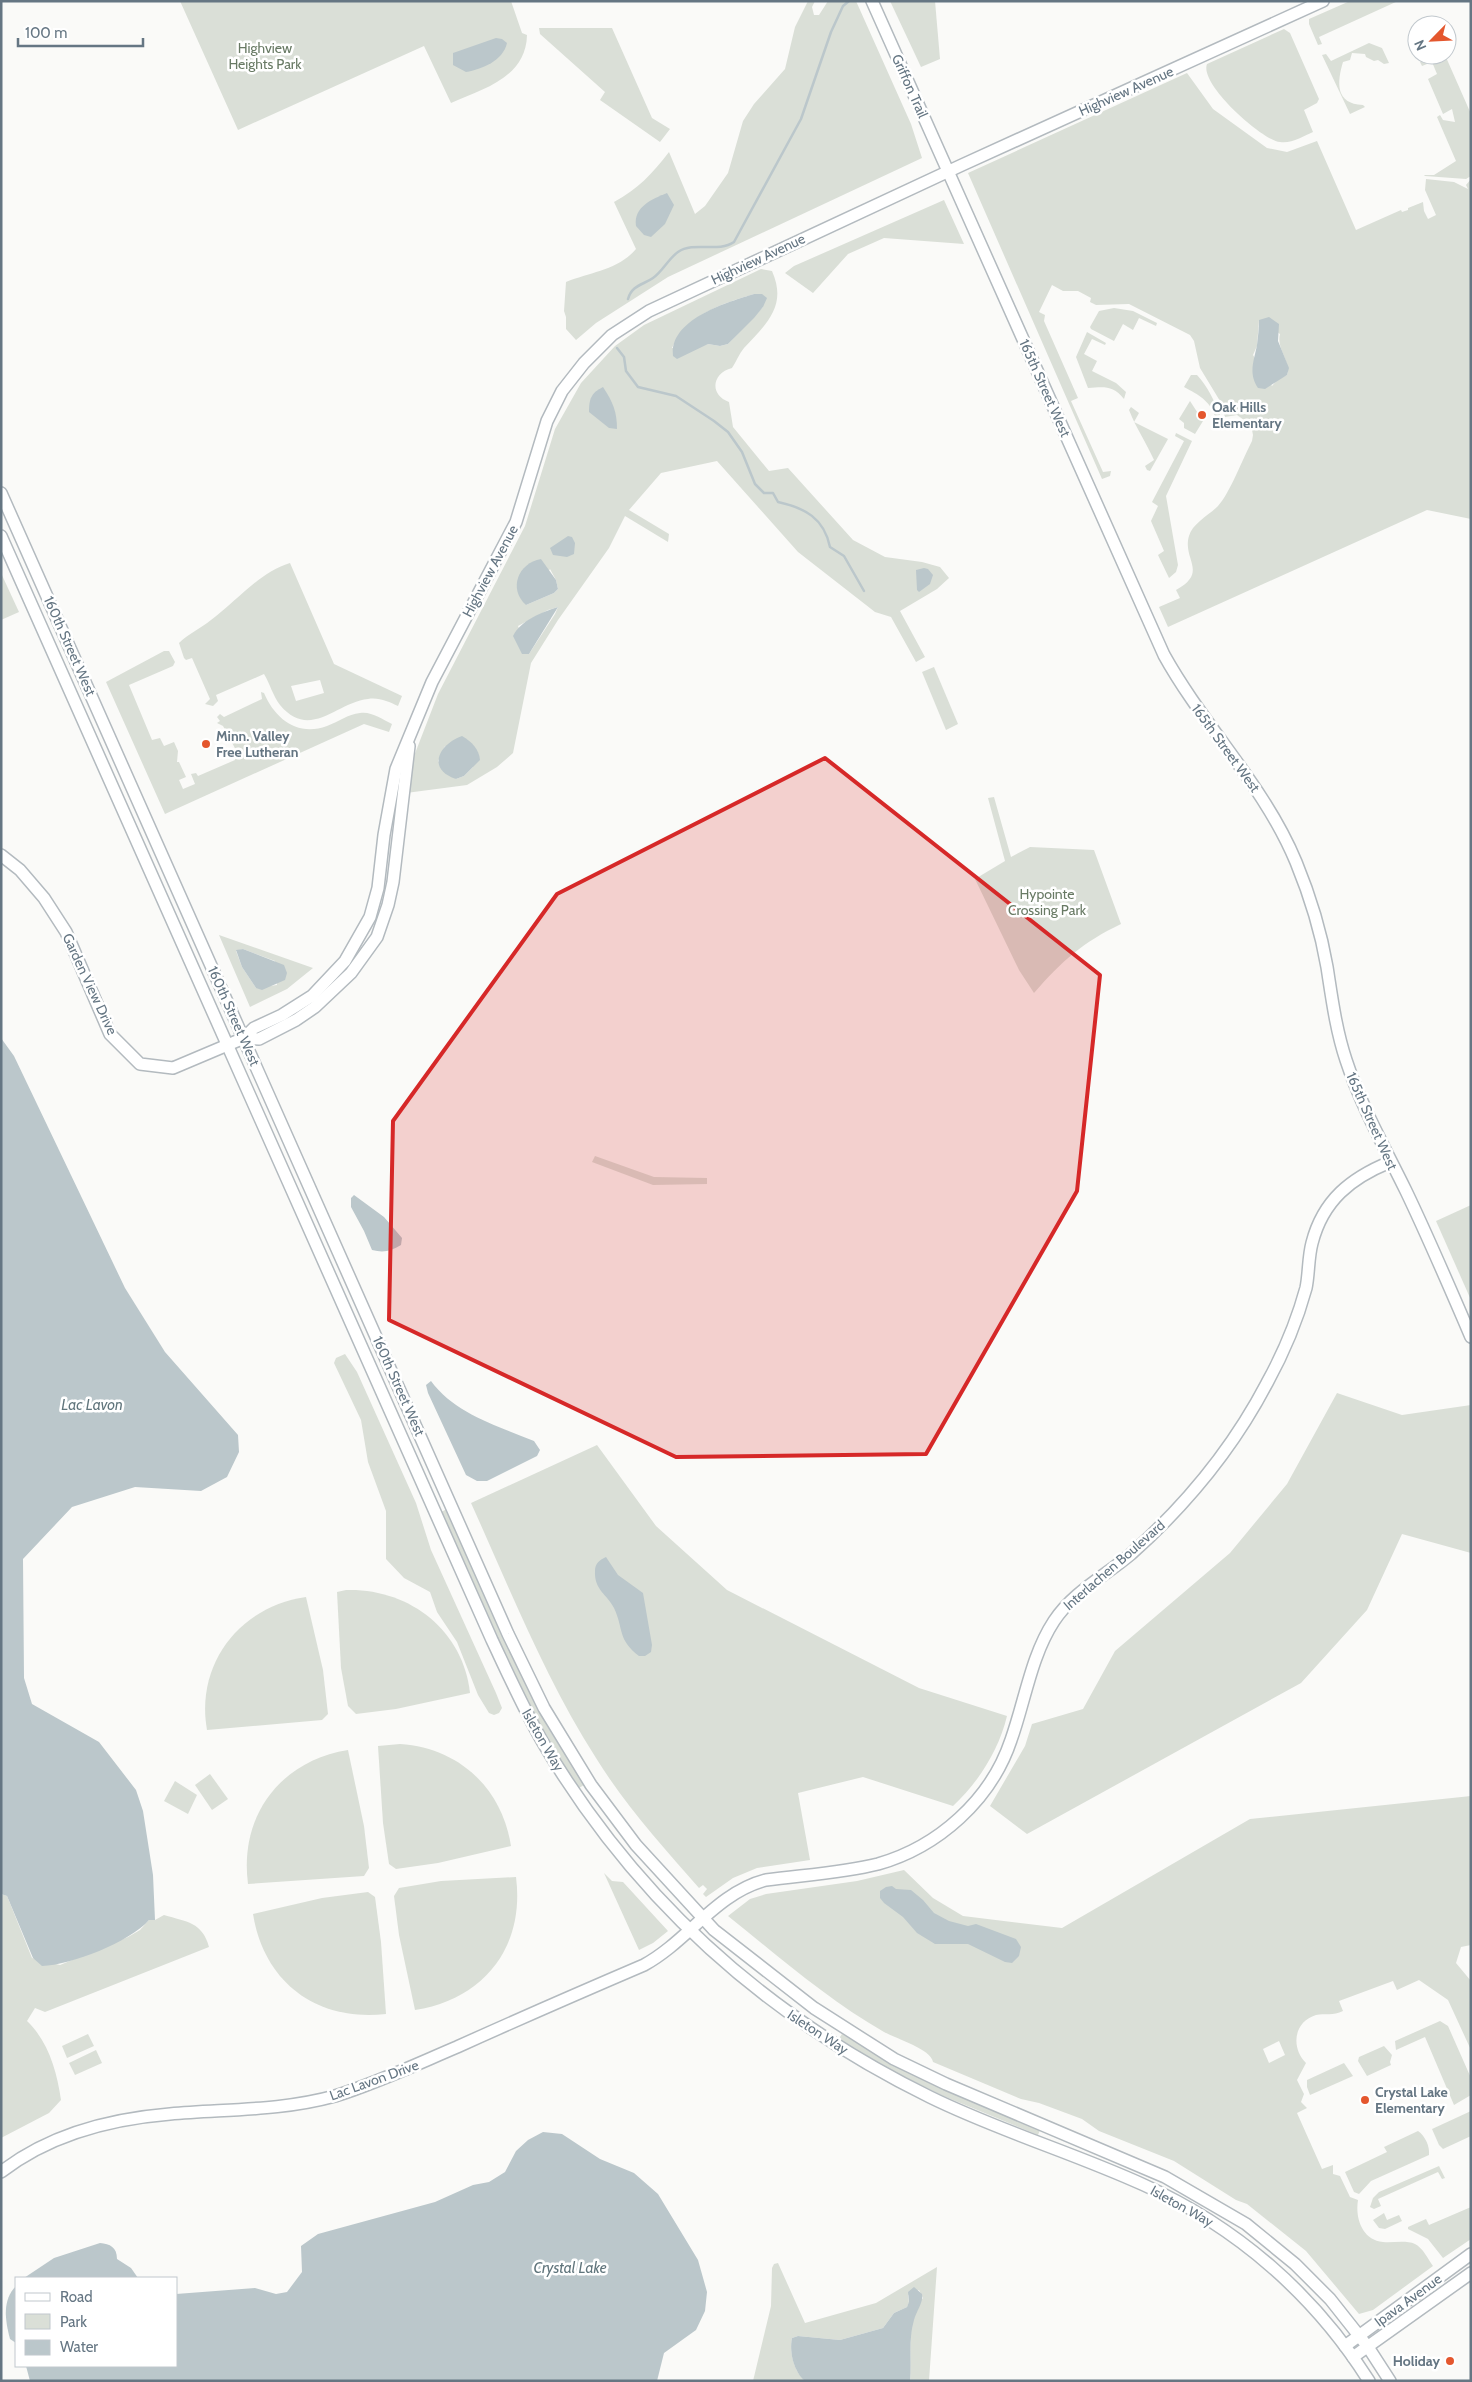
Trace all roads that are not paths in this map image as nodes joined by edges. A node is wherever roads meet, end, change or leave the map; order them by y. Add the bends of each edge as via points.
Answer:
1 (872, 1) edge
2 (1323, 1) edge
3 (948, 171) junction
4 (1, 493) edge
5 (1, 536) edge
6 (1, 855) edge
7 (244, 1038) junction
8 (228, 1045) junction
9 (1390, 1162) junction
10 (1471, 1337) edge
11 (466, 1540) joint
12 (450, 1545) joint
13 (696, 1925) junction
14 (1, 2172) edge
15 (1471, 2254) edge
16 (1471, 2273) edge
17 (1360, 2335) junction
18 (1345, 2346) junction
19 (1368, 2347) junction
20 (1353, 2358) junction
21 (1369, 2381) edge
22 (1390, 2381) edge

1 - 3 street, Griffon Trail
2 - 3 street, Highview Avenue
3 - 7 street, Highview Avenue via 649,310 612,335 592,354 567,385 547,421 516,522 436,674 409,738 394,779 376,895 359,940 339,969 312,996 254,1028
3 - 9 street, 165th Street West via 1164,655 1195,707 1255,786 1296,862 1322,943 1346,1060
4 - 7 street, 160th Street West
5 - 8 street, 160th Street West
6 - 8 street, Garden View Drive via 20,870 44,898 66,932 110,1034 140,1064 173,1068
7 - 8 street, Highview Avenue
7 - 11 street, 160th Street West
8 - 12 street, 160th Street West
9 - 10 street, 165th Street West
9 - 13 street, Interlachen Boulevard via 1351,1182 1332,1201 1323,1216 1312,1241 1304,1294 1288,1339 1260,1397 1224,1453 1184,1502 1150,1536 1075,1597 1054,1620 1038,1654 1009,1748 991,1781 970,1809 931,1840 895,1858 856,1868 760,1882 737,1892
11 - 13 street, Isleton Way via 522,1665 577,1764
12 - 13 street, Isleton Way via 522,1703 564,1777 628,1864
13 - 14 street, Lac Lavon Drive via 644,1965 361,2087 302,2104 116,2120 82,2129 52,2142 18,2159
13 - 17 street, Isleton Way via 894,2059 1165,2177 1246,2224 1295,2264
13 - 18 street, Isleton Way via 783,2009 874,2068 946,2105 1147,2186 1217,2225 1275,2268
15 - 17 street, Ipava Avenue
16 - 19 street, Ipava Avenue
17 - 18 street, Ipava Avenue
17 - 19 street, Isleton Way
18 - 20 street, Isleton Way
19 - 20 street, Ipava Avenue
19 - 22 street, Isleton Way
20 - 21 street, Isleton Way

